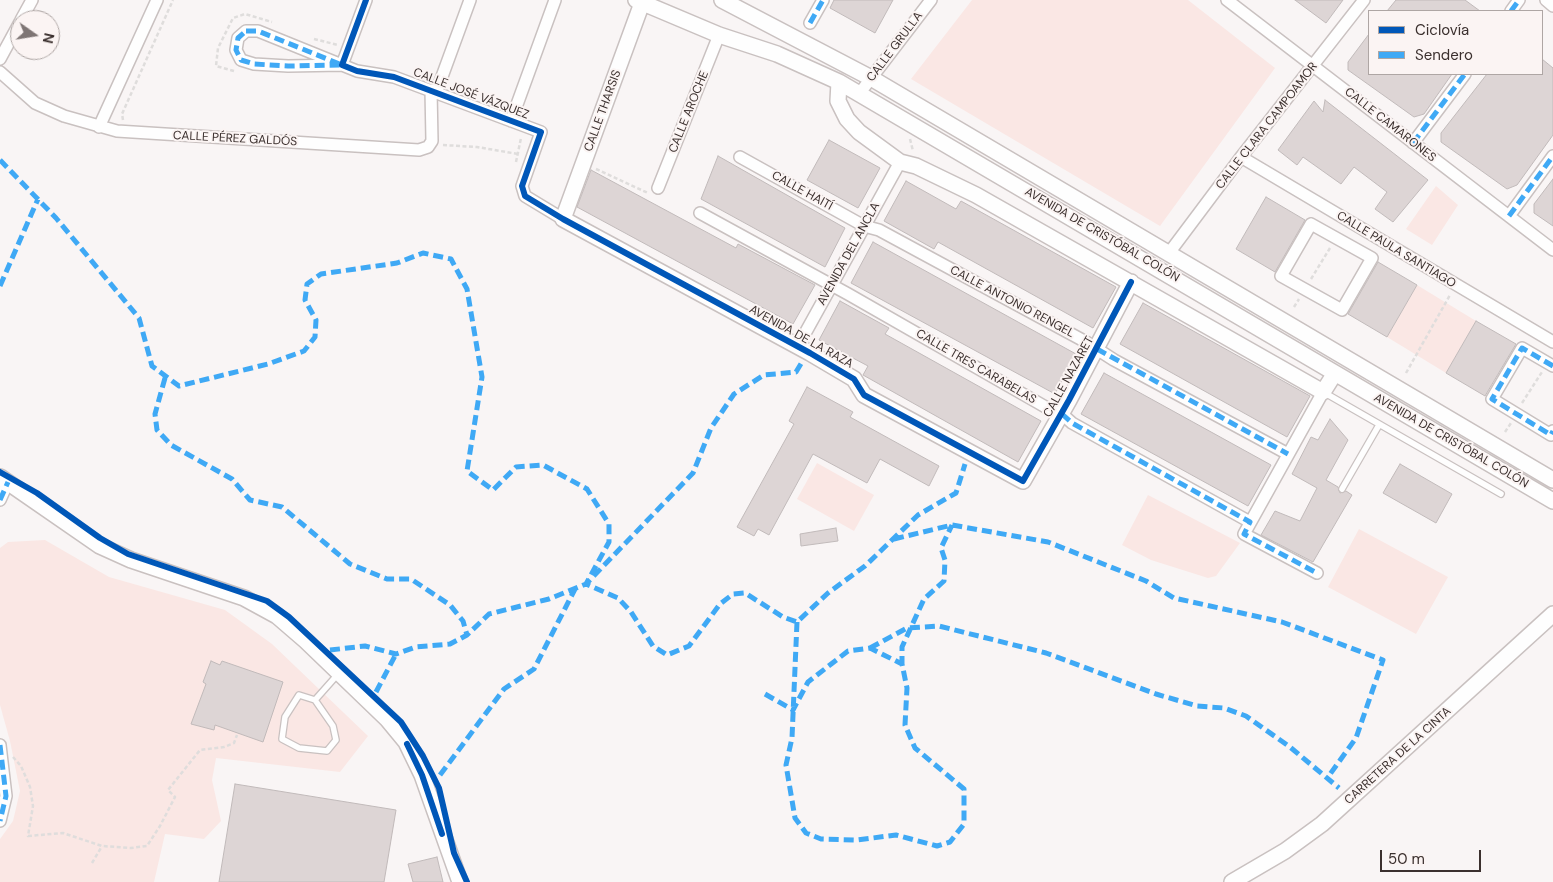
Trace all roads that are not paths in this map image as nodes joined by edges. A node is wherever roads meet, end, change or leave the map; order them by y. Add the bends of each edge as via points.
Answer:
1 (157, 0) edge
2 (366, 0) edge
3 (470, 0) edge
4 (555, 0) edge
5 (722, 0) edge
6 (823, 0) edge
7 (931, 0) edge
8 (1227, 0) edge
9 (1364, 0) edge
10 (1546, 0) edge
11 (647, 3) edge
12 (1553, 6) edge
13 (810, 23) dead end
14 (719, 35) junction
15 (10, 40) edge
16 (0, 59) edge
17 (313, 61) joint
18 (342, 65) junction
19 (1314, 67) junction
20 (0, 72) edge
21 (1464, 75) edge
22 (871, 78) junction
23 (838, 82) junction
24 (433, 91) junction
25 (859, 94) junction
26 (510, 121) junction
27 (99, 127) junction
28 (1413, 143) junction
29 (1553, 156) edge
30 (740, 157) dead end
31 (1241, 157) junction
32 (900, 162) junction
33 (655, 192) road end
34 (700, 213) dead end
35 (1508, 216) junction
36 (563, 220) junction
37 (864, 226) junction
38 (1336, 238) joint
39 (1553, 250) edge
40 (1169, 253) junction
41 (1132, 282) junction
42 (832, 285) junction
43 (1553, 342) edge
44 (798, 346) junction
45 (1097, 349) junction
46 (1550, 364) edge
47 (1335, 373) junction
48 (1323, 392) junction
49 (1062, 414) junction
50 (1379, 424) junction
51 (1553, 431) edge
52 (1288, 454) junction
53 (4, 479) edge
54 (1553, 480) edge
55 (1023, 481) joint
56 (1342, 489) dead end
57 (1501, 494) dead end
58 (0, 500) edge
59 (1553, 501) edge
60 (1250, 522) junction
61 (1317, 573) dead end
62 (1553, 614) edge
63 (339, 673) junction
64 (315, 700) junction
65 (0, 747) edge
66 (0, 821) edge
67 (460, 882) edge
68 (1232, 882) edge

1 - 27 street
2 - 18 street
3 - 24 street
4 - 26 street
5 - 22 main road, AVENIDA DE CRISTÓBAL COLÓN
6 - 13 street
7 - 22 street, CALLE GRULLA
8 - 19 street, CALLE CAMARONES
9 - 19 street, CALLE CLARA CAMPOAMOR
10 - 12 street
11 - 14 main road, AVENIDA DE CRISTÓBAL COLÓN
11 - 36 main road, CALLE THARSIS
14 - 23 main road, AVENIDA DE CRISTÓBAL COLÓN via 777,54
14 - 33 street, CALLE AROCHE
15 - 16 street
17 - 17 street via 313,58 252,34 240,39 239,48 246,57
18 - 18 street via 258,32 246,31 238,38 236,50 241,60 254,64
18 - 24 street, CALLE JOSÉ VÁZQUEZ via 358,71 394,76
19 - 28 street, CALLE CAMARONES
19 - 31 street, CALLE CLARA CAMPOAMOR
20 - 27 street, CALLE PÉREZ GALDÓS via 35,103
21 - 28 street
22 - 25 street, CALLE GRULLA
22 - 40 main road, AVENIDA DE CRISTÓBAL COLÓN
23 - 25 main road, AVENIDA DE CRISTÓBAL COLÓN
23 - 32 main road via 838,101 847,119 859,132
24 - 26 street, CALLE JOSÉ VÁZQUEZ
24 - 27 street, CALLE PÉREZ GALDÓS via 432,141 428,147 419,150 122,132
25 - 47 main road, AVENIDA DE CRISTÓBAL COLÓN
26 - 36 street, CALLE JOSÉ VÁZQUEZ via 541,132 522,186 525,196
28 - 35 street, CALLE CAMARONES
29 - 35 street
30 - 37 street, CALLE HAITÍ
31 - 40 street, CALLE CLARA CAMPOAMOR
31 - 43 street, CALLE PAULA SANTIAGO
32 - 37 street, AVENIDA DEL ANCLA
32 - 41 main road via 916,166 976,195
34 - 42 street, CALLE TRES CARABELAS
35 - 39 street, CALLE CAMARONES
36 - 44 main road, AVENIDA DE LA RAZA
37 - 42 street, AVENIDA DEL ANCLA
37 - 45 street, CALLE ANTONIO RENGEL via 879,230
38 - 38 street via 1311,224 1281,276 1342,310 1372,258
40 - 54 main road, AVENIDA DE CRISTÓBAL COLÓN
41 - 45 main road, CALLE NAZARET
41 - 48 main road
42 - 44 street, AVENIDA DEL ANCLA
42 - 49 street, CALLE TRES CARABELAS
44 - 55 main road, AVENIDA DE LA RAZA via 854,379 864,395
45 - 49 main road, CALLE NAZARET
45 - 52 street, CALLE ANTONIO RENGEL
46 - 51 street via 1522,348 1492,400 1551,435
47 - 48 main road
47 - 59 main road, AVENIDA DE CRISTÓBAL COLÓN
48 - 50 lane
48 - 52 street
49 - 55 main road, CALLE NAZARET
49 - 60 street, CALLE TRES CARABELAS via 1072,423
50 - 56 lane
50 - 57 lane
52 - 60 street
53 - 58 street
53 - 63 main road via 100,546 131,560 244,598 276,616
60 - 61 street via 1244,534
62 - 68 main road, CARRETERA DE LA CINTA via 1322,824 1285,851
63 - 64 lane
63 - 67 main road via 388,719 406,742 422,775
64 - 64 lane via 333,726 336,740 327,751 300,748 282,739 285,717 299,695
65 - 66 street via 6,796

